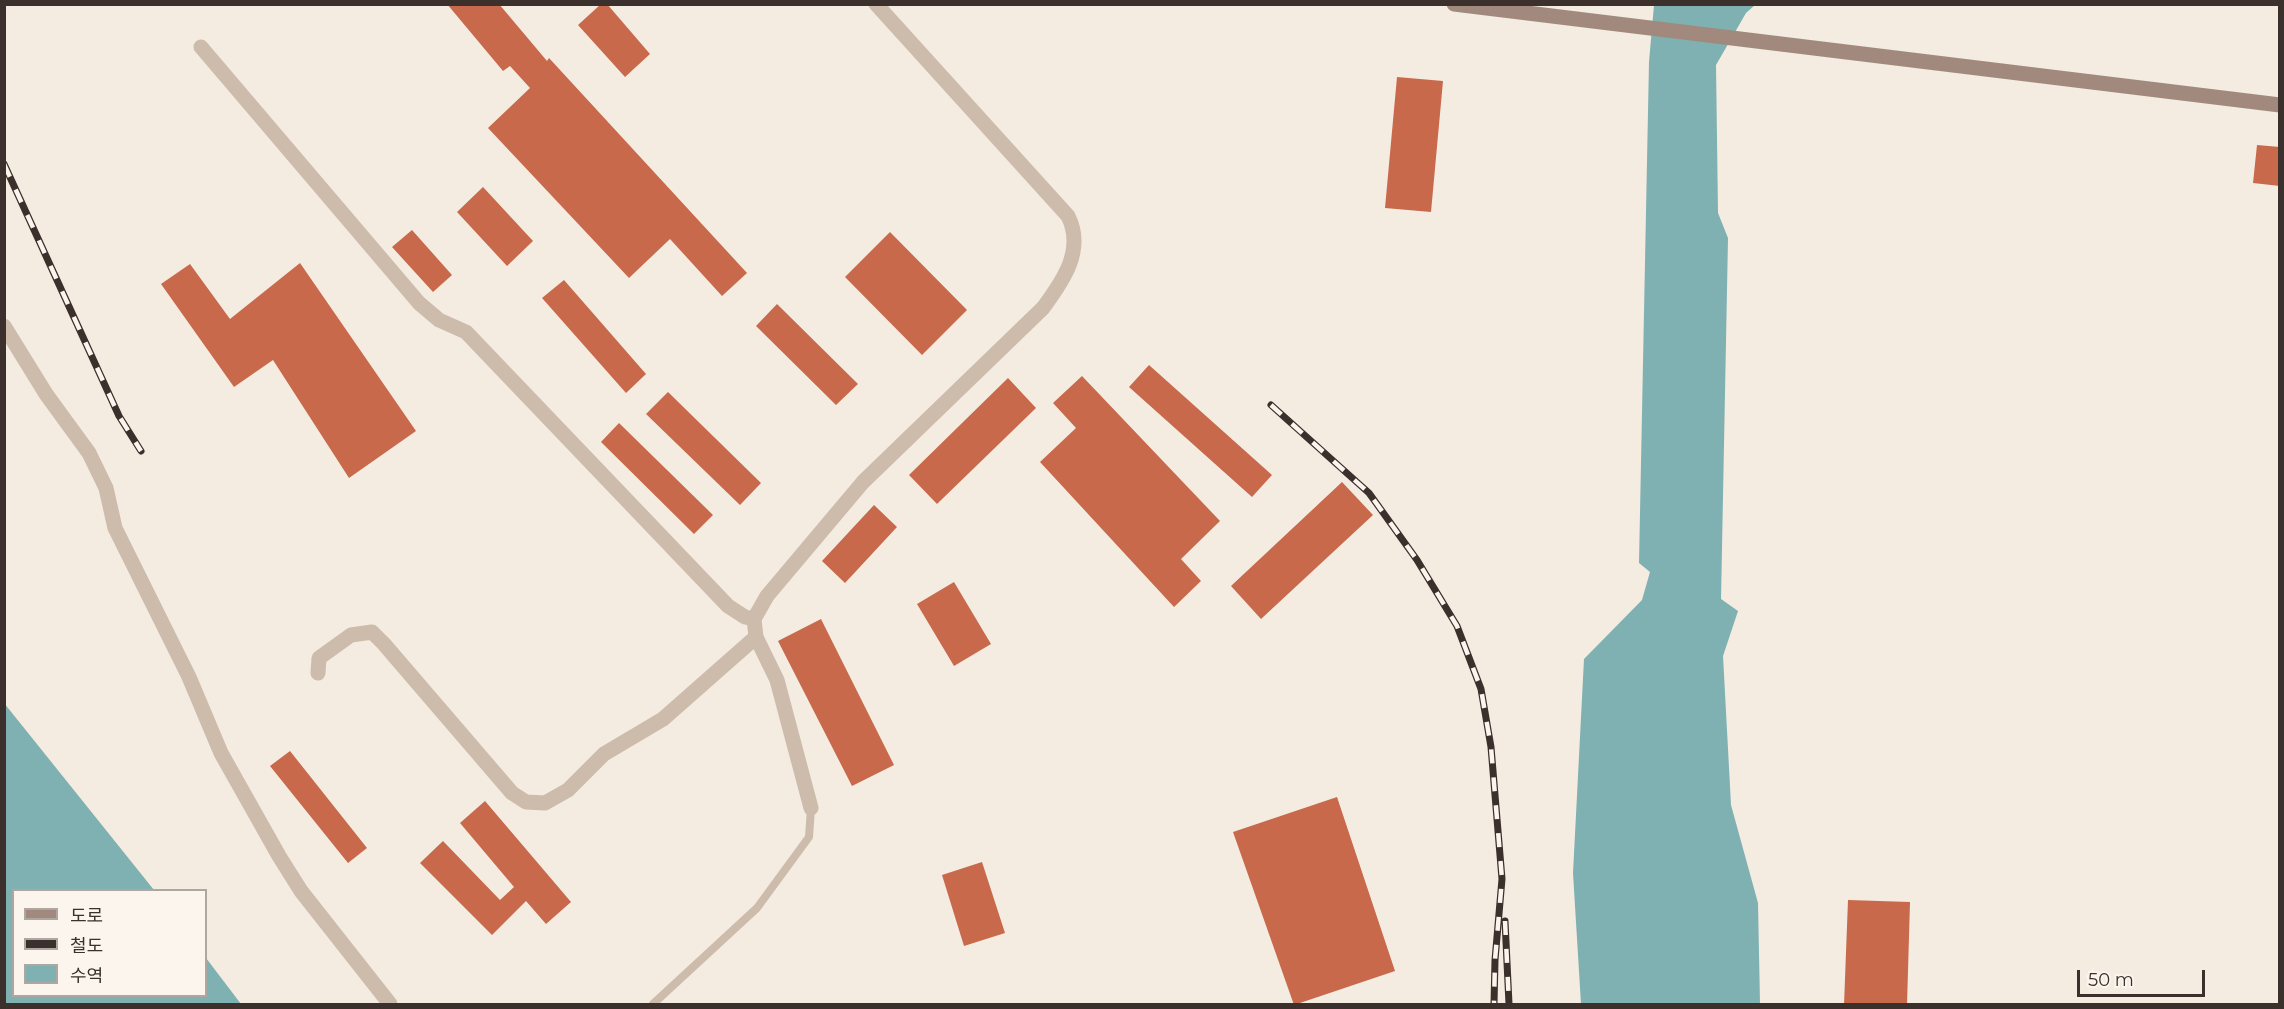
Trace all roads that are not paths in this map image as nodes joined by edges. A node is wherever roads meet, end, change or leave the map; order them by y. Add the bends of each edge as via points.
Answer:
1 (876, 4) edge
2 (1454, 4) edge
3 (201, 46) dead end
4 (2280, 105) edge
5 (4, 327) edge
6 (754, 619) junction
7 (756, 637) junction
8 (318, 673) dead end
9 (811, 808) joint
10 (390, 1005) edge
11 (653, 1005) edge

1 - 6 street via 1068,216 1074,228 1074,247 1066,277 1044,308 863,482 767,596
2 - 4 main road
3 - 6 street via 419,303 439,320 466,332 728,606
5 - 10 street via 89,453 106,488 115,528 189,677 221,753 279,855 301,891
6 - 7 street
7 - 8 street via 663,719 604,754 568,790 545,803 526,802 512,793 372,632 351,635 319,658
7 - 9 street via 777,680
9 - 11 lane via 809,837 757,908

